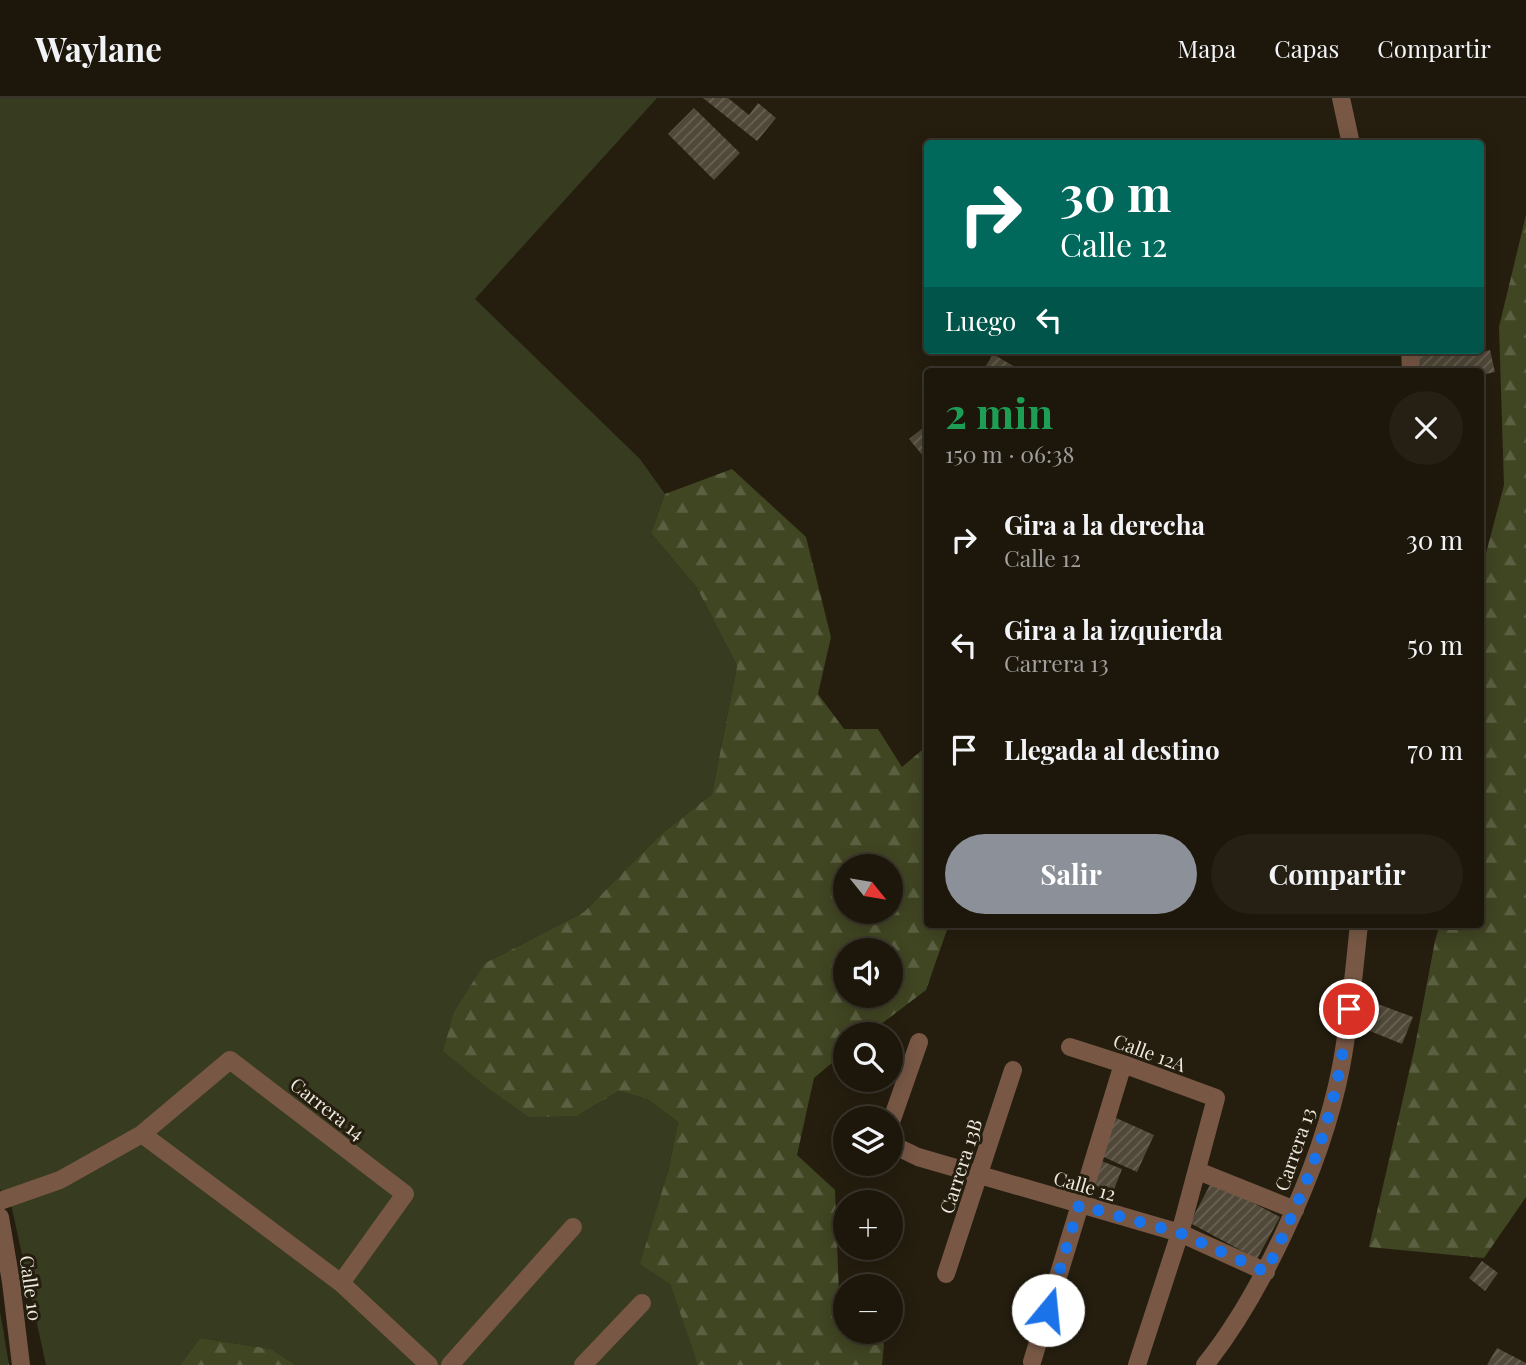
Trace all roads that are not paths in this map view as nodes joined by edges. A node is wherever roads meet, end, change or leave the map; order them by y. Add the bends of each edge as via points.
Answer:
1 (1341, 98) edge
2 (1350, 140) edge
3 (1358, 928) edge
4 (919, 1042) dead end
5 (1070, 1047) dead end
6 (1123, 1064) junction
7 (1013, 1070) dead end
8 (897, 1106) edge
9 (142, 1134) junction
10 (903, 1150) edge
11 (1198, 1171) junction
12 (978, 1175) junction
13 (0, 1201) edge
14 (1079, 1205) junction
15 (1295, 1210) junction
16 (0, 1217) edge
17 (573, 1227) dead end
18 (1180, 1233) junction
19 (1266, 1272) junction
20 (946, 1275) dead end
21 (341, 1283) junction
22 (642, 1303) dead end
23 (1032, 1362) dead end
24 (21, 1365) edge
25 (429, 1365) edge
26 (450, 1365) edge
27 (583, 1365) edge
28 (1137, 1365) edge
29 (1205, 1365) edge

1 - 2 street
3 - 15 street, Carrera 13 via 1341,1067 1328,1121
4 - 8 street
5 - 6 street, Calle 12A
6 - 11 street, Calle 12A via 1216,1098
6 - 14 street
7 - 12 street, Carrera 13B
9 - 13 street, Carrera 14 via 60,1180
9 - 21 street
9 - 21 street, Carrera 14 via 230,1060 405,1194
10 - 12 street, Calle 12
11 - 15 street
11 - 18 street
12 - 14 street, Calle 12
12 - 20 street, Carrera 13B
14 - 18 street, Calle 12
14 - 23 street
15 - 19 street, Carrera 13
16 - 24 street, Calle 10
17 - 26 street
18 - 19 street, Calle 12
18 - 28 street
19 - 29 street, Carrera 13
21 - 25 street
22 - 27 street

